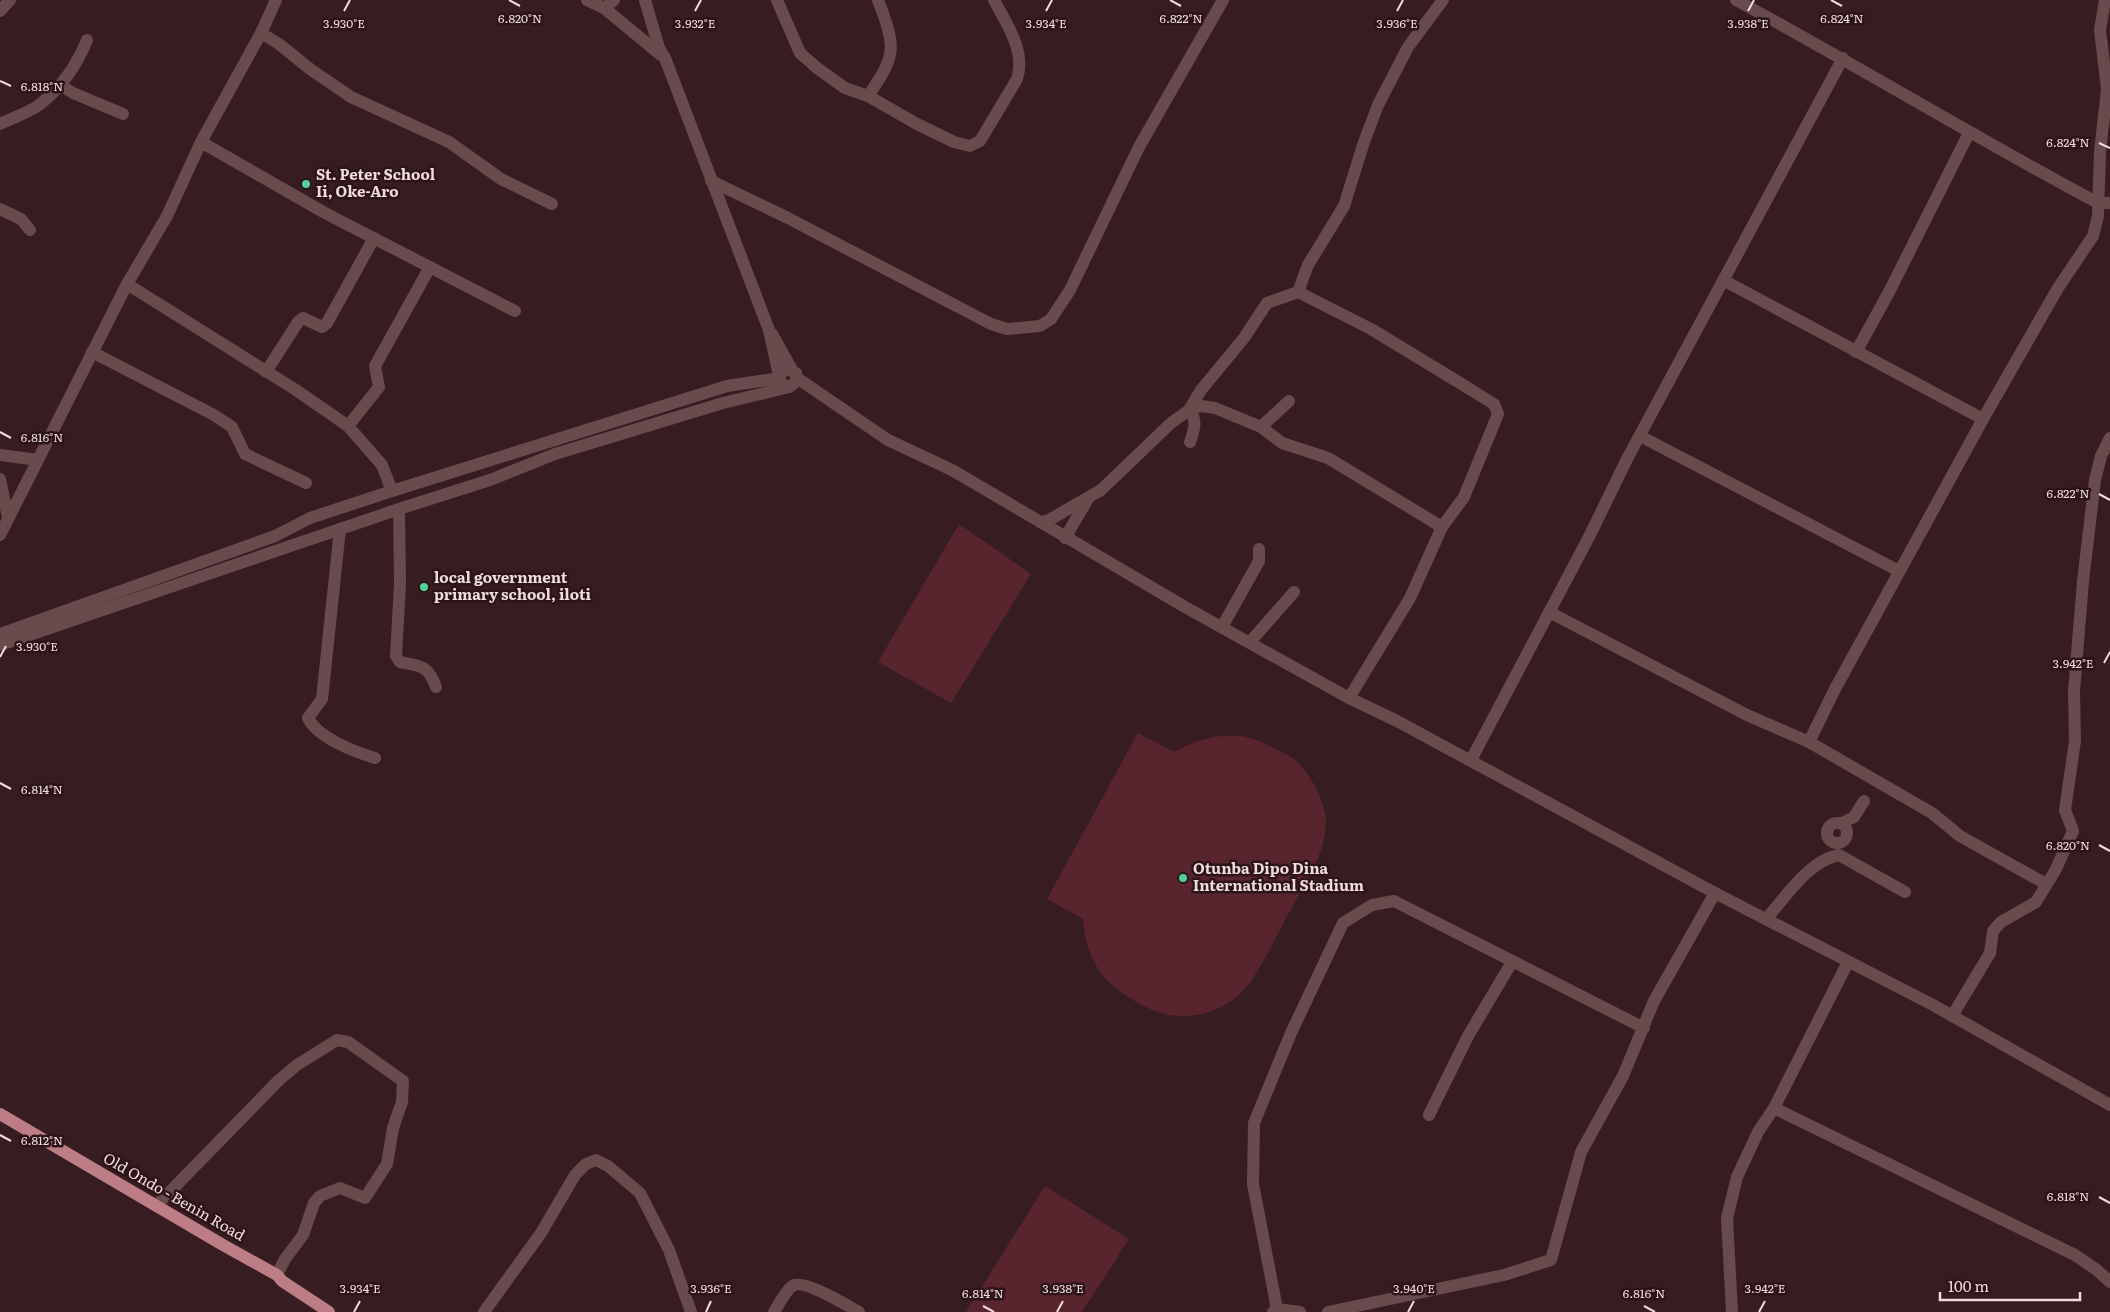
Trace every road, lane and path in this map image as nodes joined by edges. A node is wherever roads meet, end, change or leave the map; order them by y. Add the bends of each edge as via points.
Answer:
1 (10, 0) edge
2 (276, 0) edge
3 (587, 0) edge
4 (646, 0) edge
5 (777, 0) edge
6 (878, 0) edge
7 (994, 0) edge
8 (1223, 0) edge
9 (1443, 0) edge
10 (1736, 0) edge
11 (2105, 0) edge
12 (609, 4) edge
13 (0, 11) edge
14 (261, 33) junction
15 (87, 40) dead end
16 (665, 58) junction
17 (1843, 58) junction
18 (60, 85) junction
19 (868, 96) junction
20 (123, 114) dead end
21 (0, 124) edge
22 (1969, 133) junction
23 (201, 142) junction
24 (711, 181) junction
25 (2104, 203) edge
26 (552, 204) dead end
27 (0, 209) edge
28 (30, 230) dead end
29 (374, 238) junction
30 (430, 267) junction
31 (1723, 280) junction
32 (127, 284) junction
33 (1298, 292) junction
34 (515, 311) dead end
35 (92, 352) junction
36 (1856, 352) junction
37 (266, 372) junction
38 (788, 378) junction
39 (1289, 401) dead end
40 (1189, 410) junction
41 (1983, 419) junction
42 (348, 426) junction
43 (1261, 427) junction
44 (1640, 436) junction
45 (2110, 438) edge
46 (1190, 442) dead end
47 (0, 455) edge
48 (38, 460) junction
49 (0, 479) edge
50 (306, 483) dead end
51 (392, 491) junction
52 (1089, 497) junction
53 (399, 509) junction
54 (8, 518) junction
55 (1040, 522) junction
56 (1442, 527) junction
57 (340, 529) junction
58 (0, 535) edge
59 (1065, 538) junction
60 (1259, 549) dead end
61 (1899, 571) junction
62 (1294, 592) dead end
63 (1549, 612) junction
64 (1222, 627) junction
65 (0, 634) edge
66 (1250, 642) junction
67 (0, 645) edge
68 (436, 687) dead end
69 (1349, 698) junction
70 (1809, 742) junction
71 (376, 758) dead end
72 (1470, 760) junction
73 (1864, 801) dead end
74 (1838, 849) junction
75 (2046, 884) junction
76 (1905, 892) dead end
77 (1715, 893) junction
78 (1766, 920) junction
79 (1512, 962) junction
80 (1848, 962) junction
81 (1952, 1016) junction
82 (1644, 1028) junction
83 (2110, 1105) edge
84 (1774, 1108) junction
85 (0, 1114) edge
86 (1429, 1115) dead end
87 (156, 1206) junction
88 (277, 1275) junction
89 (2110, 1282) edge
90 (1275, 1310) edge
91 (327, 1311) edge
92 (484, 1312) edge
93 (691, 1312) edge
94 (774, 1312) edge
95 (859, 1312) edge
96 (1300, 1312) edge
97 (1328, 1312) edge
98 (1732, 1312) edge

1 - 13 street
2 - 14 street
3 - 12 street
4 - 16 street via 659,48
5 - 19 street via 800,54 845,88
6 - 19 street via 893,45 885,72
7 - 19 street via 1018,49 1020,70 980,141 970,146 954,142
8 - 24 street via 1139,147 1070,290 1051,319 1040,326 1007,328 991,324
9 - 33 street via 1408,47 1378,105 1344,206 1308,265
10 - 17 street
11 - 25 street via 2100,30 2106,89 2100,152
12 - 16 street
14 - 23 street
14 - 26 street via 351,96 449,142 501,179
15 - 18 street via 79,60
16 - 24 street
17 - 22 street
17 - 31 street
18 - 20 street
18 - 21 street via 38,106
22 - 25 street
22 - 36 street
23 - 29 street
23 - 32 street via 167,216
24 - 38 street via 769,330 773,357
25 - 41 street via 2093,236 2058,288
27 - 28 street via 21,220
29 - 30 street
29 - 37 street via 327,323 322,327 303,318 298,322
30 - 34 street
30 - 42 street via 375,366 379,387
31 - 36 street
31 - 44 street
32 - 35 street
32 - 37 street
33 - 40 street via 1267,303
33 - 56 street via 1371,329 1494,404 1498,414 1464,497
35 - 48 street
35 - 50 street via 214,415 232,427 245,454
36 - 41 street
37 - 42 street
38 - 51 street via 727,386
38 - 53 street via 757,393 556,454
38 - 55 street via 888,440 952,470
39 - 43 street
40 - 43 street via 1200,406 1215,408
40 - 46 street via 1195,425
40 - 52 street via 1170,423 1101,490
41 - 61 street
42 - 51 street via 382,465
43 - 56 street via 1282,442 1328,458
44 - 61 street
44 - 63 street
45 - 75 street via 2095,480 2083,581 2074,691 2075,740 2065,810 2073,831
47 - 48 street
48 - 54 street
49 - 54 street
51 - 65 street via 310,518 275,536
52 - 55 street
52 - 59 street
53 - 57 street
53 - 68 street via 400,584 396,656 400,662 424,667 432,675
54 - 58 street
55 - 59 street
56 - 69 street via 1410,598
57 - 67 street
57 - 71 street via 322,699 308,718 312,726 354,752
59 - 64 street
60 - 64 street via 1259,561
61 - 70 street
62 - 66 street
63 - 70 street via 1747,715
63 - 72 street
64 - 66 street
66 - 69 street
69 - 72 street
70 - 75 street via 1932,812 1960,836
72 - 77 street
73 - 74 street via 1854,817 1842,824 1847,832
74 - 76 street
74 - 78 street via 1797,882
75 - 81 street via 2036,902 2001,922 1993,931 1990,953
77 - 78 street
77 - 82 street via 1654,1000
78 - 80 street
79 - 82 street
79 - 86 street via 1468,1036
79 - 90 street via 1394,901 1372,905 1343,923 1291,1033 1254,1123 1253,1184
80 - 81 street
80 - 84 street
81 - 83 street
82 - 97 street via 1623,1076 1581,1152 1551,1260 1504,1275
84 - 89 street via 2075,1255
84 - 98 street via 1758,1132 1729,1203
85 - 87 main road, Old Ondo - Benin Road
87 - 88 main road, Old Ondo - Benin Road
87 - 88 street via 297,1065 337,1040 348,1042 403,1081 402,1102 393,1128 387,1164 365,1198 340,1188 320,1196 314,1203 303,1235
88 - 91 main road, Old Ondo - Benin Road
90 - 96 street
92 - 93 street via 541,1233 574,1175 596,1160 640,1193 669,1250
94 - 95 street via 792,1286 799,1284

